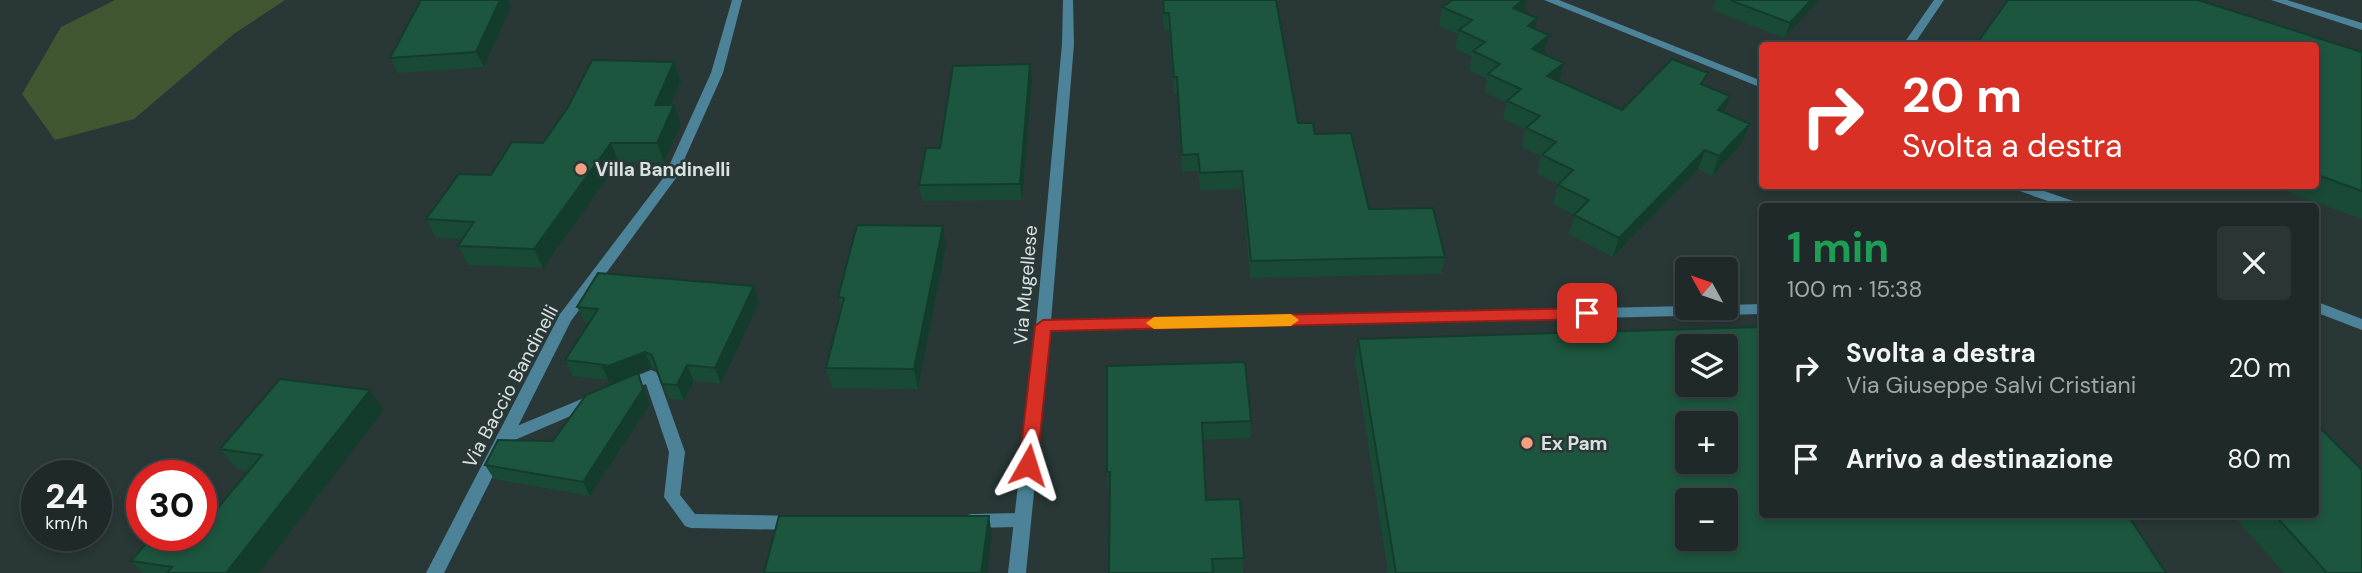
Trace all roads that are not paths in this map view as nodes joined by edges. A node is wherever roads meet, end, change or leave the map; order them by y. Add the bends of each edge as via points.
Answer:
1 (737, 0) edge
2 (1068, 0) edge
3 (1549, 0) edge
4 (1939, 0) edge
5 (2276, 0) edge
6 (2362, 27) edge
7 (1910, 42) edge
8 (1759, 84) edge
9 (2028, 189) edge
10 (2066, 203) edge
11 (2319, 308) edge
12 (1759, 309) edge
13 (2319, 316) edge
14 (2341, 317) junction
15 (2362, 325) edge
16 (1043, 326) junction
17 (504, 438) junction
18 (1022, 520) junction
19 (952, 521) edge
20 (813, 522) edge
21 (435, 573) edge
22 (1017, 573) edge

1 - 17 street, Via Baccio Bandinelli via 717,73 670,178 565,318
2 - 16 street, Via Mugellese
3 - 8 street
4 - 7 street
5 - 6 street
9 - 10 street
11 - 14 street
12 - 16 street
13 - 14 street
14 - 15 street
16 - 18 street, Via Mugellese
17 - 20 street via 651,376 677,452 672,497 691,521
17 - 21 street, Via Baccio Bandinelli
18 - 19 street
18 - 22 street, Via Mugellese

